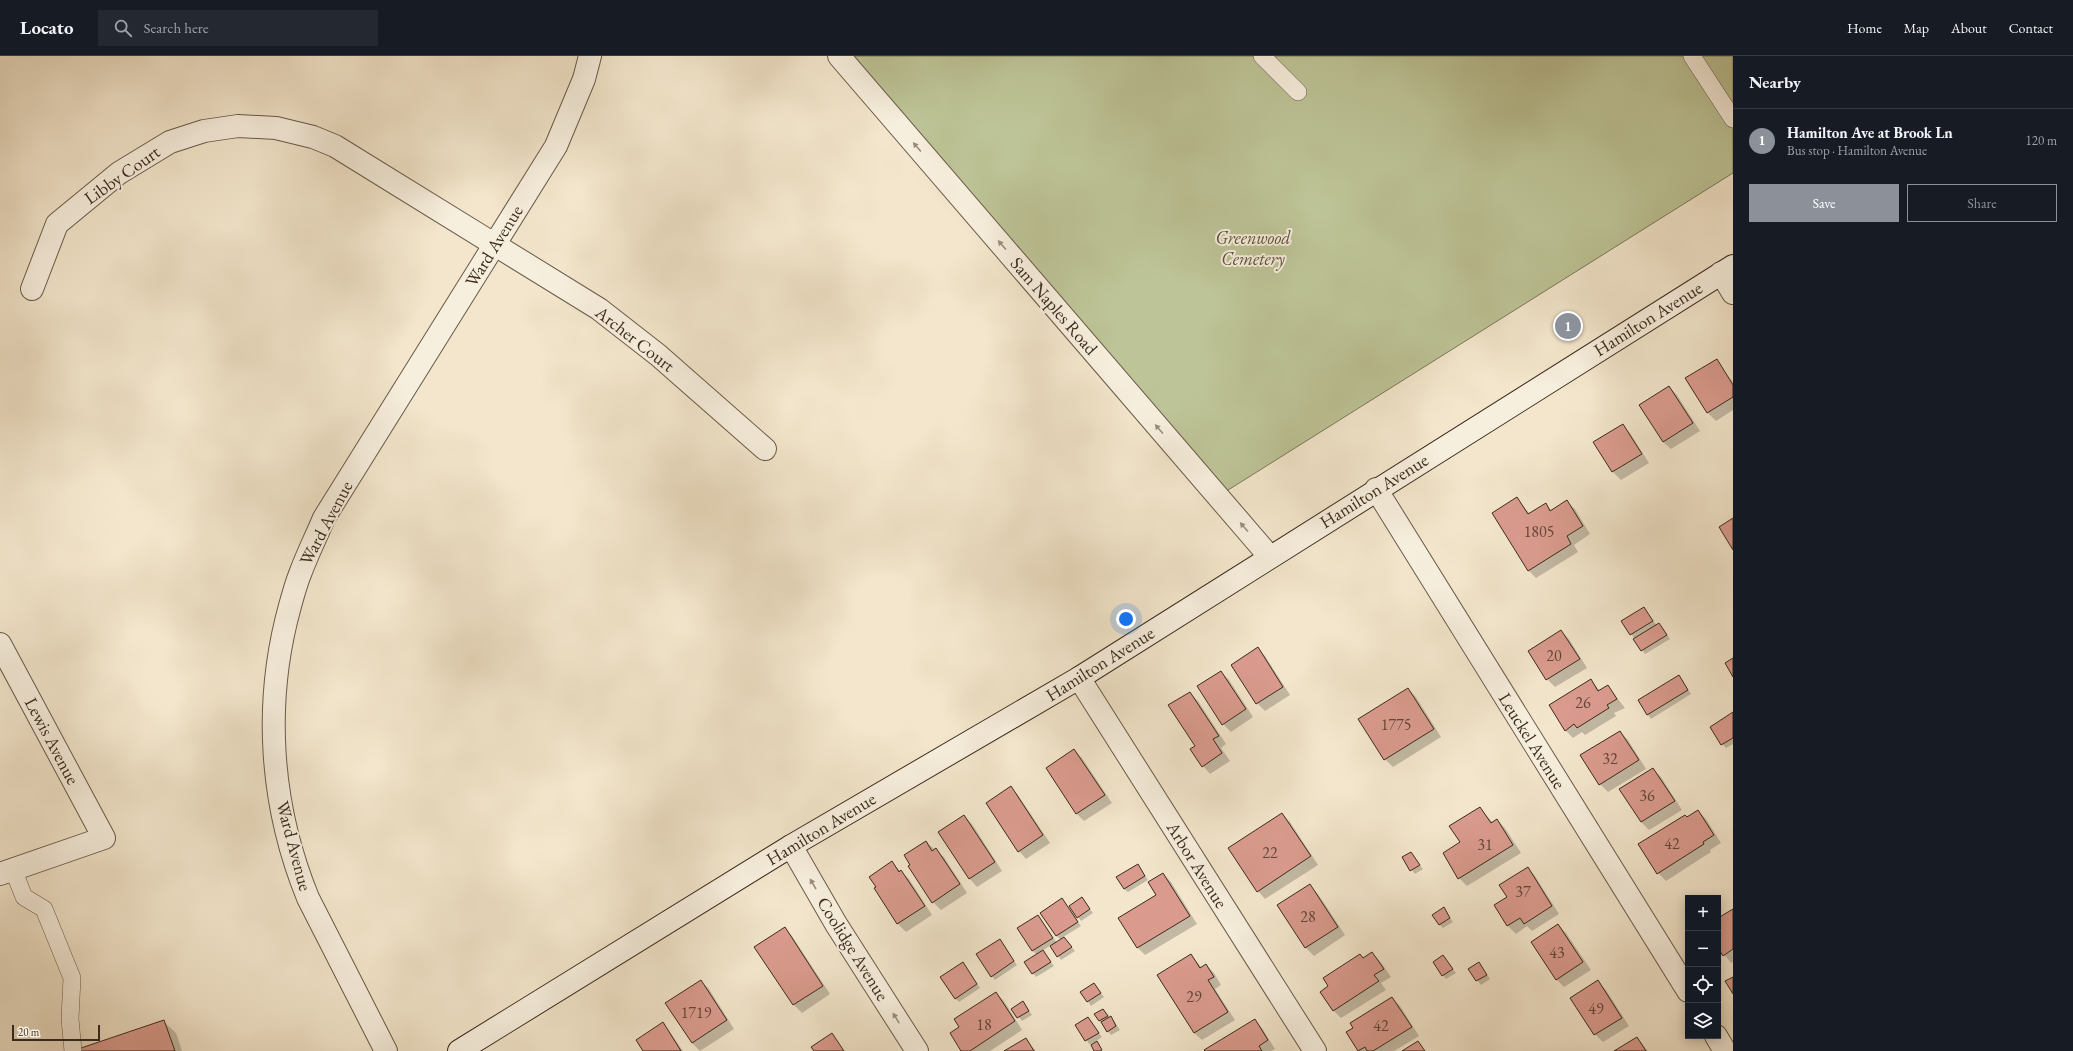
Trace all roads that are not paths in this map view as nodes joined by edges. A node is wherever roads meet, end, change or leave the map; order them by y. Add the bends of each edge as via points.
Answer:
1 (590, 56) edge
2 (839, 56) edge
3 (1262, 56) edge
4 (1692, 56) edge
5 (1298, 92) dead end
6 (1733, 119) edge
7 (494, 245) junction
8 (1727, 269) edge
9 (32, 289) dead end
10 (1733, 293) edge
11 (765, 449) dead end
12 (1376, 490) junction
13 (1270, 557) junction
14 (0, 644) edge
15 (1080, 678) junction
16 (791, 846) junction
17 (6, 871) edge
18 (1685, 986) edge
19 (1718, 1039) edge
20 (73, 1051) edge
21 (386, 1051) edge
22 (460, 1051) edge
23 (916, 1051) edge
24 (1315, 1051) edge
25 (1725, 1051) edge

1 - 7 street, Ward Avenue via 584,79 556,146
13 -> 2 street, Sam Naples Road
3 - 5 lane
4 - 6 lane
7 - 9 street, Libby Court via 335,146 313,137 276,128 238,126 204,131 170,142 119,173 57,224
7 - 11 street, Archer Court via 599,309 658,355
7 - 21 street, Ward Avenue via 324,518 299,575 282,634 275,688 274,757 283,819 308,898
8 - 10 street
8 - 12 street, Hamilton Avenue
12 - 13 street, Hamilton Avenue
12 - 18 street, Leuckel Avenue
13 - 15 street, Hamilton Avenue
14 - 17 street, Lewis Avenue via 104,838
15 - 16 street, Hamilton Avenue
15 - 24 street, Arbor Avenue
16 - 22 street, Hamilton Avenue
23 -> 16 street, Coolidge Avenue via 836,924
17 - 20 lane via 24,896 44,909 72,978 70,1018
19 - 25 street

